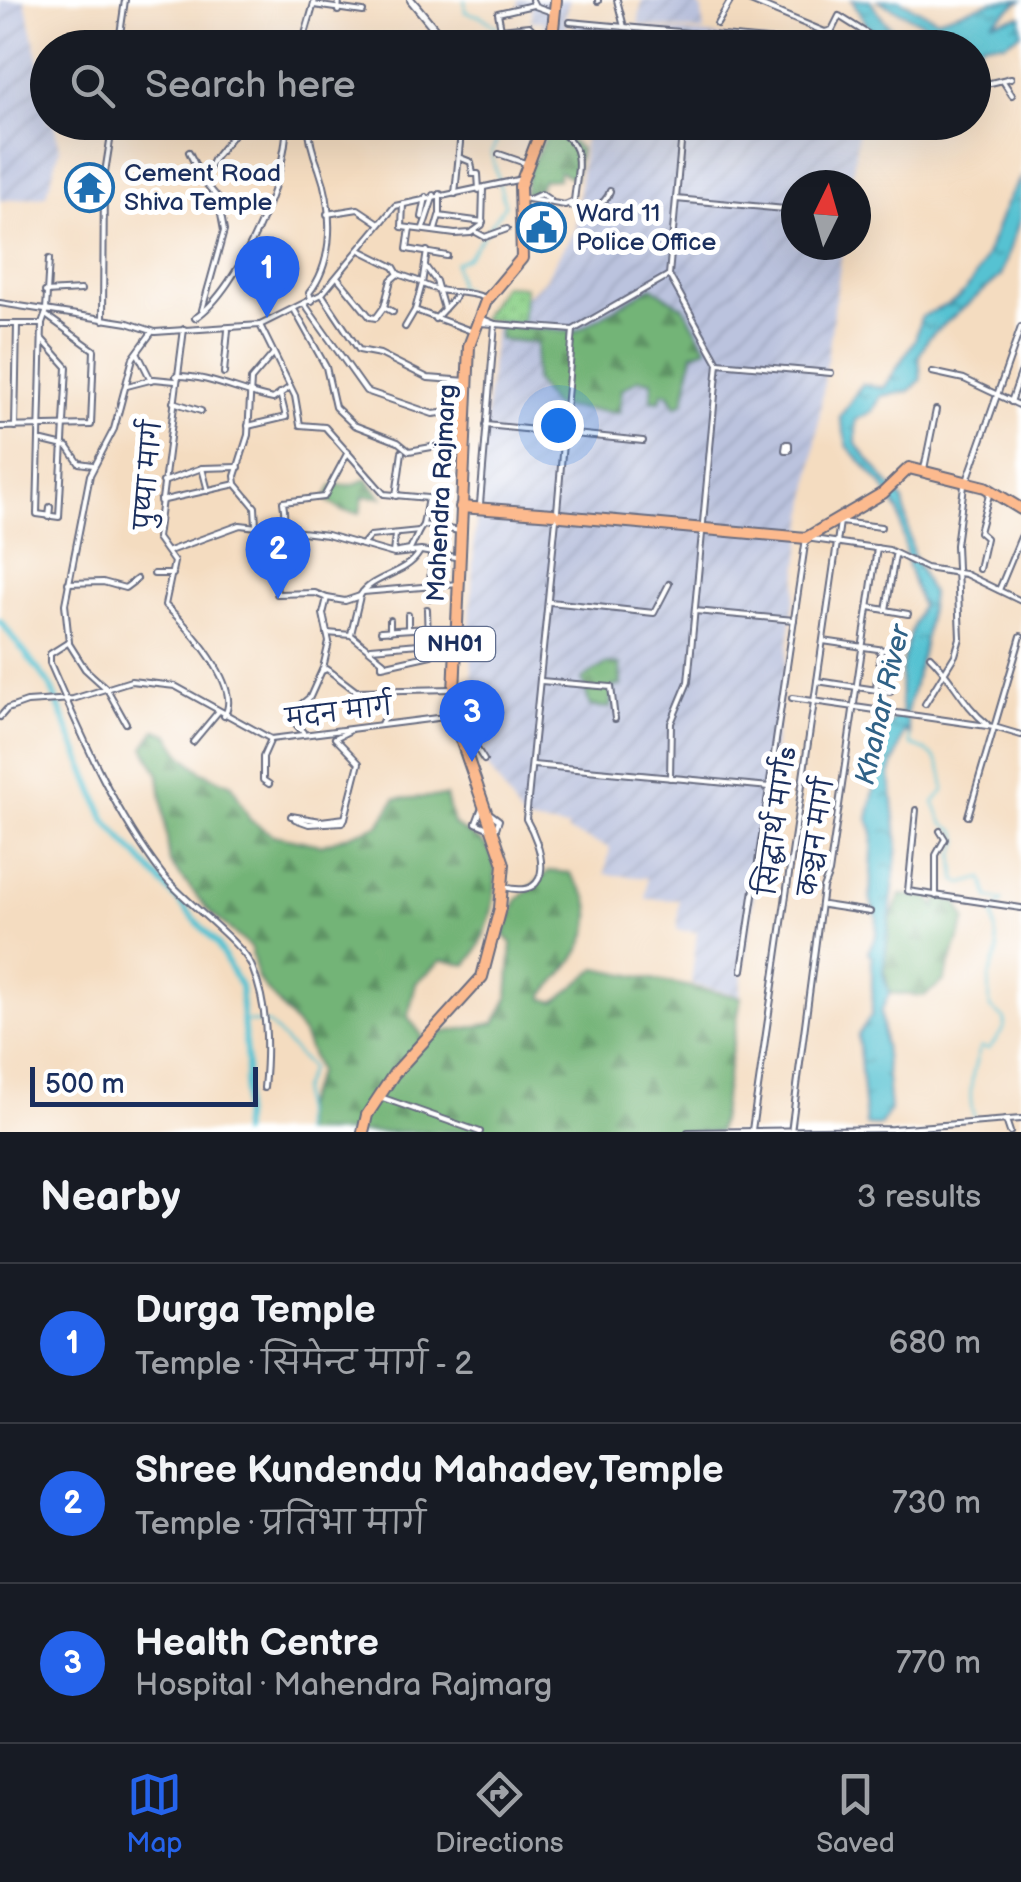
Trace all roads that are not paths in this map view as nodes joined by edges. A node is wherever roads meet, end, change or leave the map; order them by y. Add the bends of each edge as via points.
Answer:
1 (125, 0) edge
2 (338, 0) edge
3 (411, 0) edge
4 (617, 0) edge
5 (731, 0) edge
6 (748, 0) edge
7 (533, 2) edge
8 (315, 3) edge
9 (555, 6) edge
10 (338, 11) junction
11 (364, 12) dead end
12 (570, 22) dead end
13 (717, 24) dead end
14 (624, 27) junction
15 (121, 30) edge
16 (307, 30) edge
17 (436, 30) edge
18 (534, 30) edge
19 (665, 30) edge
20 (822, 30) edge
21 (832, 30) edge
22 (861, 30) edge
23 (1011, 78) dead end
24 (1004, 81) junction
25 (991, 84) edge
26 (1012, 95) dead end
27 (110, 140) edge
28 (229, 140) edge
29 (284, 140) edge
30 (313, 140) edge
31 (460, 140) edge
32 (537, 140) edge
33 (570, 140) edge
34 (681, 140) edge
35 (189, 152) dead end
36 (499, 154) dead end
37 (459, 158) junction
38 (528, 164) junction
39 (522, 179) junction
40 (204, 181) junction
41 (481, 190) junction
42 (610, 191) dead end
43 (438, 194) junction
44 (455, 194) junction
45 (426, 197) junction
46 (525, 198) junction
47 (676, 199) junction
48 (404, 203) junction
49 (568, 205) junction
50 (781, 209) edge
51 (328, 214) junction
52 (422, 216) dead end
53 (440, 216) junction
54 (483, 222) junction
55 (379, 223) junction
56 (410, 228) junction
57 (423, 228) junction
58 (506, 228) dead end
59 (434, 230) junction
60 (478, 235) junction
61 (360, 249) junction
62 (427, 251) junction
63 (448, 256) dead end
64 (49, 259) dead end
65 (425, 266) junction
66 (398, 274) junction
67 (669, 275) junction
68 (338, 278) junction
69 (422, 283) junction
70 (81, 290) dead end
71 (440, 291) junction
72 (46, 292) junction
73 (322, 294) junction
74 (455, 296) junction
75 (488, 298) junction
76 (312, 301) junction
77 (0, 303) edge
78 (305, 306) junction
79 (384, 307) junction
80 (444, 309) junction
81 (415, 310) junction
82 (295, 311) junction
83 (46, 312) junction
84 (393, 312) dead end
85 (194, 318) junction
86 (435, 319) junction
87 (103, 320) junction
88 (0, 324) edge
89 (17, 324) junction
90 (42, 324) junction
91 (476, 324) junction
92 (496, 324) junction
93 (260, 325) junction
94 (406, 327) dead end
95 (1021, 327) edge
96 (185, 329) junction
97 (228, 330) junction
98 (573, 330) junction
99 (152, 332) junction
100 (42, 340) junction
101 (136, 353) junction
102 (273, 354) junction
103 (718, 363) junction
104 (224, 372) dead end
105 (932, 372) dead end
106 (832, 373) dead end
107 (1021, 374) edge
108 (175, 378) junction
109 (151, 380) junction
110 (467, 381) junction
111 (126, 386) junction
112 (290, 387) junction
113 (280, 393) junction
114 (994, 394) junction
115 (250, 397) junction
116 (172, 402) junction
117 (1011, 402) junction
118 (1021, 406) edge
119 (201, 410) dead end
120 (465, 410) junction
121 (936, 410) dead end
122 (40, 426) junction
123 (64, 426) junction
124 (248, 426) junction
125 (486, 426) junction
126 (0, 427) edge
127 (15, 427) junction
128 (564, 433) junction
129 (41, 440) junction
130 (643, 440) dead end
131 (64, 446) junction
132 (463, 446) junction
133 (402, 450) junction
134 (348, 452) junction
135 (93, 465) junction
136 (240, 467) junction
137 (202, 468) junction
138 (924, 469) junction
139 (162, 482) junction
140 (966, 482) junction
141 (236, 484) junction
142 (990, 490) junction
143 (209, 491) junction
144 (396, 496) junction
145 (160, 502) junction
146 (1020, 505) edge
147 (50, 506) dead end
148 (460, 507) junction
149 (479, 509) junction
150 (557, 515) junction
151 (49, 517) junction
152 (839, 520) junction
153 (256, 525) junction
154 (424, 525) junction
155 (880, 527) dead end
156 (702, 529) junction
157 (286, 530) junction
158 (419, 531) junction
159 (460, 531) junction
160 (395, 535) junction
161 (1021, 536) edge
162 (806, 538) junction
163 (838, 542) junction
164 (362, 544) junction
165 (878, 548) junction
166 (169, 550) junction
167 (420, 551) junction
168 (392, 553) junction
169 (431, 554) junction
170 (895, 555) junction
171 (459, 558) junction
172 (979, 570) dead end
173 (960, 573) junction
174 (154, 574) dead end
175 (173, 574) junction
176 (137, 579) dead end
177 (68, 583) junction
178 (458, 584) junction
179 (668, 584) dead end
180 (430, 586) junction
181 (1021, 589) edge
182 (999, 590) junction
183 (361, 594) junction
184 (327, 598) junction
185 (430, 598) dead end
186 (1019, 600) edge
187 (548, 602) junction
188 (869, 606) junction
189 (427, 609) dead end
190 (695, 610) junction
191 (886, 610) junction
192 (908, 614) dead end
193 (408, 616) dead end
194 (390, 620) dead end
195 (794, 620) junction
196 (408, 629) junction
197 (390, 630) junction
198 (428, 631) junction
199 (328, 633) junction
200 (456, 633) junction
201 (351, 634) junction
202 (1021, 636) edge
203 (823, 641) junction
204 (68, 642) junction
205 (428, 643) junction
206 (384, 647) junction
207 (863, 647) junction
208 (371, 648) junction
209 (881, 650) junction
210 (898, 652) dead end
211 (930, 656) dead end
212 (879, 664) dead end
213 (944, 669) junction
214 (322, 671) junction
215 (877, 676) dead end
216 (541, 681) junction
217 (817, 681) junction
218 (857, 687) junction
219 (107, 688) junction
220 (454, 688) junction
221 (876, 690) junction
222 (890, 692) dead end
223 (792, 698) dead end
224 (65, 700) junction
225 (814, 701) junction
226 (925, 704) dead end
227 (854, 706) junction
228 (218, 712) junction
229 (386, 712) dead end
230 (224, 716) junction
231 (0, 717) edge
232 (616, 719) dead end
233 (454, 722) junction
234 (126, 723) dead end
235 (381, 724) junction
236 (992, 726) junction
237 (349, 730) junction
238 (304, 732) junction
239 (1021, 734) edge
240 (270, 739) junction
241 (194, 742) dead end
242 (484, 760) dead end
243 (532, 765) junction
244 (670, 778) junction
245 (269, 784) dead end
246 (770, 787) junction
247 (916, 810) dead end
248 (968, 816) dead end
249 (345, 818) junction
250 (940, 830) dead end
251 (504, 886) junction
252 (936, 896) junction
253 (824, 906) junction
254 (1021, 908) edge
255 (870, 912) dead end
256 (742, 970) dead end
257 (264, 1088) dead end
258 (380, 1097) junction
259 (1006, 1120) junction
260 (1021, 1120) edge
261 (752, 1130) edge
262 (857, 1130) edge
263 (892, 1130) edge
264 (362, 1132) edge
265 (480, 1132) edge
266 (688, 1132) edge
267 (791, 1132) edge
268 (1010, 1132) edge

1 - 15 street
2 - 10 street
3 - 17 street
4 - 14 street
5 - 13 street
6 - 20 street
7 - 9 street
7 - 18 street via 498,13 501,29
8 - 10 street
8 - 16 street
10 - 11 street
12 - 14 street
14 - 19 street
21 - 22 street via 838,16
23 - 24 street
24 - 25 street
24 - 26 street
27 - 87 street
28 - 40 street
29 - 85 street via 280,174 260,226 236,272
30 - 51 street
31 - 37 street
32 - 38 highway, Mahendra Rajmarg / NH01
33 - 49 street via 580,174
34 - 47 street
35 - 40 street
36 - 38 street
37 - 41 street via 470,162
37 - 44 street
38 - 39 highway, Mahendra Rajmarg / NH01
39 - 41 street
39 - 46 highway, Mahendra Rajmarg / NH01
40 - 85 street via 218,198 223,238 206,306
41 - 44 street
41 - 54 street
42 - 49 street via 593,208
43 - 44 street
43 - 45 street
43 - 53 street
43 - 57 street
45 - 48 street
45 - 52 street
46 - 49 street
46 - 75 highway, Mahendra Rajmarg / NH01 via 522,258
47 - 50 street
47 - 67 street
48 - 55 street
48 - 56 street via 400,225
51 - 55 street via 358,209
51 - 76 street via 323,274 308,293
53 - 54 street
53 - 59 street
54 - 60 street
55 - 61 street
56 - 57 street
56 - 62 street via 407,249
57 - 59 street
58 - 60 street
59 - 60 street
61 - 66 street
61 - 68 street
62 - 63 street
62 - 65 street
64 - 72 street
65 - 69 street
65 - 71 street
66 - 69 street
66 - 79 street
67 - 98 street
67 - 103 street
68 - 73 street
68 - 79 street via 370,317
69 - 71 street
69 - 81 street
70 - 72 street
71 - 74 street
71 - 80 street
72 - 83 street
73 - 76 street
73 - 110 street via 359,350 428,378
74 - 75 street
74 - 80 street
75 - 91 highway, Mahendra Rajmarg / NH01
76 - 78 street
77 - 83 street
78 - 82 street
78 - 120 street via 369,393 433,414
79 - 84 street
80 - 86 street
81 - 86 street
81 - 94 street
82 - 93 street
82 - 133 street via 326,367 334,407
83 - 87 street
83 - 90 street
83 - 123 street via 95,354 91,425
85 - 96 street
86 - 91 street
87 - 99 street
88 - 89 street
89 - 90 street
89 - 127 street
90 - 100 street
91 - 92 street
91 - 110 highway, Mahendra Rajmarg / NH01
92 - 98 street
92 - 125 street
93 - 97 street
93 - 102 street
95 - 114 street
96 - 97 street
96 - 99 street
96 - 108 street, पुष्पा मार्ग
97 - 104 street
98 - 128 street
99 - 101 street
100 - 122 street
100 - 123 street via 67,367
101 - 109 street
101 - 111 street
102 - 112 street
102 - 115 street via 254,373
103 - 106 street
103 - 156 street
105 - 114 street
107 - 117 street
108 - 109 street
108 - 115 street via 190,375
108 - 116 street, पुष्पा मार्ग
109 - 111 street
110 - 120 highway, Mahendra Rajmarg / NH01
111 - 135 street via 114,429
112 - 113 street
112 - 134 street via 300,425 325,427
113 - 115 street via 273,399
113 - 124 street via 286,417
114 - 117 street
114 - 140 street
115 - 124 street
116 - 119 street
116 - 139 street, पुष्पा मार्ग
117 - 118 street
120 - 132 highway, Mahendra Rajmarg / NH01
121 - 138 street
122 - 123 street
122 - 127 street
122 - 129 street
123 - 131 street
124 - 136 street
125 - 128 street
125 - 149 street
126 - 127 street
128 - 130 street
128 - 150 street
129 - 131 street
129 - 151 street via 38,514
131 - 135 street via 78,463
131 - 151 street via 61,516
132 - 133 street
132 - 148 highway, Mahendra Rajmarg / NH01
133 - 144 street
134 - 144 street via 384,494
134 - 157 street via 324,497 282,502
135 - 177 street
136 - 137 street
136 - 141 street
137 - 139 street
137 - 143 street
138 - 140 highway
138 - 152 highway via 906,468 883,493
139 - 145 street, पुष्पा मार्ग
140 - 142 highway
140 - 173 street via 956,544
141 - 143 street
141 - 153 street via 254,504
142 - 146 highway
142 - 172 street via 979,532 986,538
143 - 145 street
144 - 154 street via 428,498
145 - 166 street, पुष्पा मार्ग via 157,538
147 - 151 street
148 - 149 highway
148 - 159 highway, Mahendra Rajmarg / NH01
149 - 150 highway
150 - 156 highway
150 - 187 street
152 - 155 street
152 - 162 highway
152 - 163 street, सिद्धार्थ मार्गs
153 - 157 street
153 - 166 street via 229,526
154 - 158 street
154 - 159 street
156 - 162 highway
156 - 190 street
157 - 164 street
157 - 184 street via 277,594
158 - 160 street
158 - 168 street via 410,550
159 - 171 highway, Mahendra Rajmarg / NH01
160 - 164 street via 370,536
160 - 168 street
161 - 182 street
162 - 163 street
162 - 195 street
163 - 165 street
163 - 203 street, सिद्धार्थ मार्गs
164 - 168 street
165 - 170 street
165 - 188 street, कञ्चन मार्ग
166 - 175 street, पुष्पा मार्ग
167 - 168 street
167 - 169 street
167 - 183 street
169 - 171 street
169 - 180 street
170 - 173 street
170 - 191 street
171 - 178 highway, Mahendra Rajmarg / NH01
173 - 182 street
173 - 213 street via 960,638
174 - 175 street
175 - 230 street, पुष्पा मार्ग via 166,605 220,671 229,702
176 - 177 street via 125,588
177 - 204 street
178 - 180 street
178 - 200 highway, Mahendra Rajmarg / NH01
179 - 187 street via 654,613
180 - 183 street
180 - 185 street
181 - 186 street
182 - 186 street
183 - 184 street via 345,601
183 - 201 street
184 - 199 street
187 - 216 street
188 - 191 street
188 - 207 street, कञ्चन मार्ग
189 - 198 street
190 - 195 street
190 - 244 street via 688,682 670,723
191 - 192 street
193 - 196 street
194 - 197 street
195 - 246 street
196 - 197 street
196 - 198 street
197 - 206 street via 382,631
198 - 200 street
198 - 205 street
199 - 201 street
199 - 214 street
200 - 220 highway, Mahendra Rajmarg / NH01
201 - 208 street
202 - 236 street
203 - 207 street
203 - 217 street, सिद्धार्थ मार्गs
204 - 219 street via 85,670
204 - 224 street via 49,658
205 - 206 street
205 - 208 street via 432,652 422,660 384,663
206 - 208 street
207 - 209 street
207 - 218 street, कञ्चन मार्ग
209 - 210 street
209 - 212 street
211 - 213 street
213 - 226 street
213 - 236 street via 972,712
214 - 220 street via 356,690
214 - 238 street via 310,696 292,711
215 - 221 street
216 - 232 street via 611,688
216 - 243 street
217 - 218 street
217 - 225 street, सिद्धार्थ मार्गs
218 - 221 street
218 - 227 street, कञ्चन मार्ग
219 - 224 street, मदन मार्ग
219 - 228 street, मदन मार्ग via 131,681 167,684
219 - 234 street
220 - 233 highway, Mahendra Rajmarg / NH01
221 - 222 street
223 - 225 street
224 - 231 street, मदन मार्ग via 17,705
224 - 257 street via 108,792 158,870 251,963 267,1039
225 - 227 street
225 - 261 street, सिद्धार्थ मार्गs
227 - 236 street
227 - 253 street, कञ्चन मार्ग
228 - 230 street, मदन मार्ग
228 - 241 street
229 - 235 street
230 - 240 street, मदन मार्ग
233 - 235 street, मदन मार्ग
233 - 242 street
233 - 251 highway, Mahendra Rajmarg / NH01 via 494,832
235 - 237 street, मदन मार्ग
236 - 239 street
236 - 248 street
237 - 238 street, मदन मार्ग
237 - 249 street via 335,738 359,763
238 - 240 street, मदन मार्ग
240 - 245 street via 262,780
243 - 244 street
243 - 251 street via 528,809 542,870 518,889
244 - 246 street
246 - 256 street
247 - 252 street via 908,891
249 - 249 street via 321,820 291,816 322,825
250 - 252 street via 945,839 936,855
251 - 258 highway, Mahendra Rajmarg / NH01 via 482,977
252 - 254 street
253 - 255 street
253 - 267 street, कञ्चन मार्ग
258 - 264 highway, Mahendra Rajmarg / NH01
258 - 265 street
259 - 260 street
259 - 263 street
259 - 268 street
261 - 266 street
261 - 267 street
262 - 263 street
262 - 267 street

